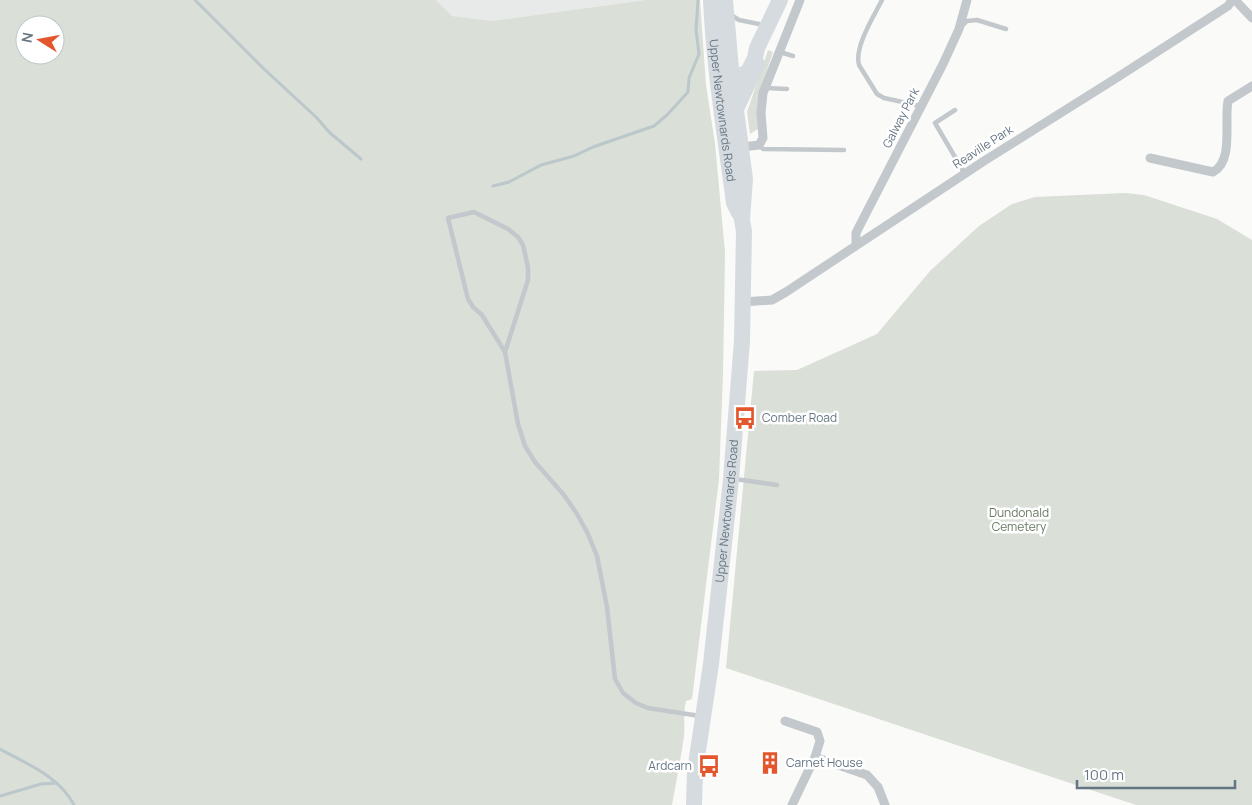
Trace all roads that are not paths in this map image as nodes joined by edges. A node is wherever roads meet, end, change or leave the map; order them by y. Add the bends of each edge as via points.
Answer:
1 (711, 0) edge
2 (780, 0) edge
3 (800, 0) edge
4 (882, 0) edge
5 (967, 0) edge
6 (1234, 0) edge
7 (725, 6) edge
8 (1252, 18) edge
9 (769, 26) junction
10 (959, 28) junction
11 (1006, 29) dead end
12 (728, 39) junction
13 (758, 46) junction
14 (780, 52) junction
15 (793, 56) dead end
16 (725, 80) junction
17 (1252, 86) edge
18 (765, 88) junction
19 (787, 88) dead end
20 (921, 106) junction
21 (736, 109) junction
22 (955, 110) dead end
23 (759, 145) junction
24 (742, 147) junction
25 (844, 150) dead end
26 (1150, 158) dead end
27 (965, 174) junction
28 (742, 220) junction
29 (856, 245) junction
30 (742, 302) junction
31 (505, 352) junction
32 (731, 479) junction
33 (777, 485) dead end
34 (704, 716) junction
35 (785, 721) dead end
36 (815, 757) junction
37 (695, 771) junction
38 (682, 805) edge
39 (694, 805) edge
40 (792, 805) edge
41 (886, 805) edge

1 - 16 highway, Upper Newtownards Road via 713,37
2 - 9 highway
3 - 14 street
4 - 20 lane via 860,47 859,64 877,94
5 - 10 street, Galway Park
6 - 8 street
6 - 27 street, Reaville Park via 1180,38
7 - 9 lane via 739,20
7 - 12 highway, Upper Newtownards Road
9 - 13 highway
10 - 11 lane via 967,21 977,20
10 - 20 street, Galway Park
12 - 13 highway via 735,49 747,50
12 - 16 highway, Upper Newtownards Road
13 - 16 highway via 748,72
13 - 21 highway via 760,56
14 - 15 lane
14 - 18 street
16 - 21 highway, Upper Newtownards Road
16 - 28 highway, Upper Newtownards Road via 734,203
17 - 26 street via 1228,101 1224,162 1219,169 1213,172
18 - 19 lane
18 - 23 street via 761,113 763,138
20 - 29 street, Galway Park via 856,233
21 - 24 highway, Upper Newtownards Road
22 - 27 lane via 936,123
23 - 24 street
23 - 25 lane via 763,149
24 - 28 highway, Upper Newtownards Road via 745,179
27 - 29 street, Reaville Park
28 - 30 highway, Upper Newtownards Road
29 - 30 street, Reaville Park via 772,300
30 - 32 highway, Upper Newtownards Road
31 - 31 lane via 468,299 448,218 474,212 508,229 523,245 528,280
31 - 34 lane via 525,446 577,514 597,556 607,607 615,679 623,692 648,708
32 - 33 lane
32 - 34 highway, Upper Newtownards Road
34 - 37 highway, Upper Newtownards Road
35 - 36 street via 817,732 820,741
36 - 40 street
36 - 41 street via 867,775 878,787
37 - 38 highway, Upper Newtownards Road
37 - 39 highway, Upper Newtownards Road

